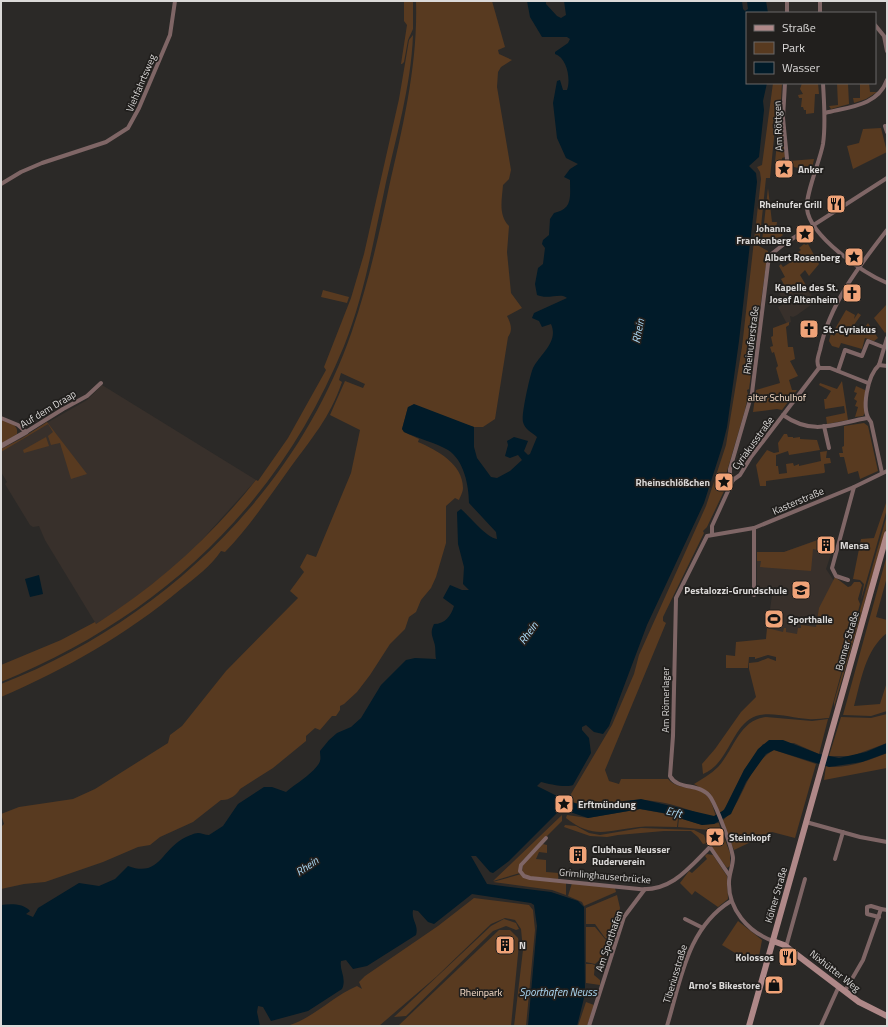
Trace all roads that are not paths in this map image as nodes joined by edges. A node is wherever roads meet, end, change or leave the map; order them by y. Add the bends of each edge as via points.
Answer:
1 (175, 1) edge
2 (787, 1) edge
3 (820, 1) edge
4 (787, 12) edge
5 (820, 12) edge
6 (876, 25) edge
7 (887, 51) edge
8 (887, 80) edge
9 (786, 84) edge
10 (823, 84) edge
11 (825, 113) junction
12 (885, 126) dead end
13 (887, 132) edge
14 (788, 169) dead end
15 (887, 178) edge
16 (1, 184) edge
17 (813, 225) junction
18 (887, 230) edge
19 (858, 267) junction
20 (887, 283) edge
21 (887, 338) edge
22 (883, 347) junction
23 (879, 365) junction
24 (887, 366) edge
25 (819, 368) junction
26 (838, 371) junction
27 (101, 383) dead end
28 (868, 383) junction
29 (783, 415) junction
30 (1, 418) edge
31 (867, 418) junction
32 (824, 426) junction
33 (26, 432) junction
34 (1, 446) edge
35 (829, 448) dead end
36 (887, 471) edge
37 (882, 473) junction
38 (734, 480) junction
39 (854, 487) junction
40 (754, 528) junction
41 (712, 534) junction
42 (887, 534) edge
43 (848, 580) dead end
44 (754, 594) dead end
45 (821, 768) joint
46 (669, 774) joint
47 (806, 822) junction
48 (842, 832) junction
49 (546, 838) dead end
50 (887, 842) edge
51 (835, 859) dead end
52 (729, 875) junction
53 (805, 879) dead end
54 (644, 889) junction
55 (731, 901) junction
56 (882, 908) junction
57 (887, 910) edge
58 (879, 917) junction
59 (685, 919) dead end
60 (701, 927) junction
61 (773, 941) junction
62 (786, 947) junction
63 (839, 986) junction
64 (845, 991) junction
65 (887, 1016) edge
66 (588, 1026) edge
67 (667, 1026) edge
68 (749, 1026) edge
69 (821, 1026) edge

1 - 16 street, Viehfahrtsweg via 170,35 128,128 106,142 42,163
2 - 4 street
3 - 5 street
6 - 7 street via 884,36
8 - 11 street via 883,90 873,100
9 - 14 street, Am Röttgen via 783,118
10 - 11 street
11 - 17 street via 823,144 806,203 807,213
12 - 13 street
15 - 17 street, Rheinuferstraße
17 - 19 street via 822,237
17 - 38 street, Rheinuferstraße via 769,256 752,393 730,469 730,475
18 - 19 street
19 - 20 street
19 - 25 street via 823,331 817,361
21 - 22 street
22 - 23 street
22 - 26 street via 868,341 862,356 845,350
23 - 24 street
23 - 28 street
25 - 26 street via 826,367
25 - 29 street, Cyriakusstraße
26 - 28 street
27 - 33 street, Auf dem Draap via 87,396
28 - 31 street via 865,402
29 - 32 street via 807,427
29 - 38 street, Cyriakusstraße
30 - 33 street via 18,425
31 - 32 street
31 - 37 street
32 - 35 street
33 - 34 street, Auf dem Draap
36 - 37 street, Kasterstraße
37 - 39 street, Kasterstraße
38 - 41 street via 712,526
39 - 40 street, Kasterstraße
39 - 43 street via 832,568 836,576
40 - 41 street, Kasterstraße via 734,533
40 - 44 street
41 - 46 street, Am Römerlager via 705,537 676,595 674,736
42 - 45 main road, Bonner Straße
45 - 47 main road, Kölner Straße
46 - 52 street, Grimlinghauserbrücke via 676,783 699,788 707,793 733,857
47 - 48 street
47 - 61 main road, Kölner Straße
48 - 50 street
48 - 51 street
49 - 54 street, Grimlinghauserbrücke via 521,865 520,871 524,876
52 - 54 street, Grimlinghauserbrücke via 710,847 673,882 661,887
52 - 55 street, Grimlinghauserbrücke
53 - 62 street
54 - 66 street, Am Sporthafen via 624,917
55 - 60 street, Tiberiusstraße
55 - 61 street, Grimlinghauserbrücke via 738,916 754,930
56 - 57 street
56 - 58 street
56 - 58 street via 867,907 867,914
58 - 64 street via 863,960
59 - 60 street
60 - 67 street, Tiberiusstraße via 687,956
61 - 62 main road, Nixhütter Weg
61 - 68 main road, Kölner Straße
62 - 63 main road, Nixhütter Weg
63 - 64 main road, Nixhütter Weg
63 - 69 street
64 - 65 main road, Nixhütter Weg

